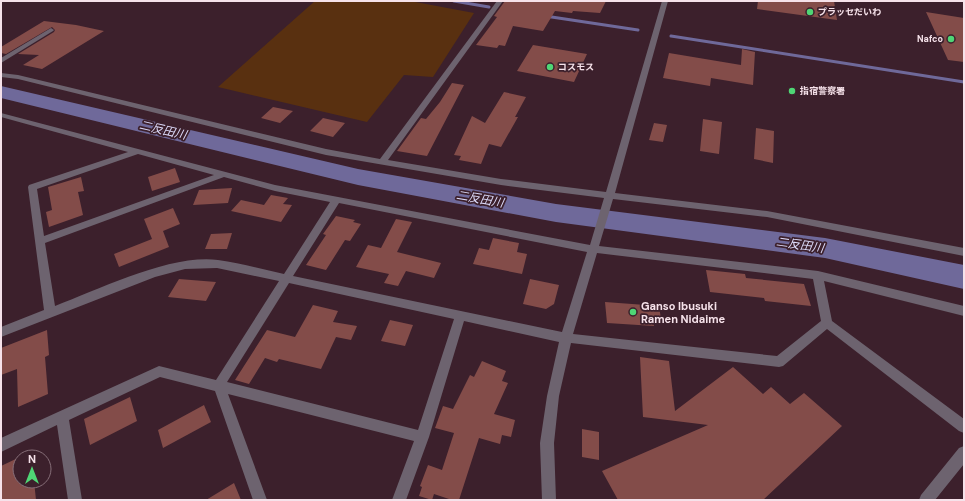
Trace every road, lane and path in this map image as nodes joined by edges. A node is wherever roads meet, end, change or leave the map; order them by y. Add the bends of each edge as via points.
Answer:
1 (500, 1) edge
2 (665, 1) edge
3 (51, 30) dead end
4 (1, 62) edge
5 (1, 75) edge
6 (1, 114) edge
7 (139, 152) junction
8 (383, 161) junction
9 (224, 174) junction
10 (610, 194) junction
11 (336, 200) junction
12 (41, 241) junction
13 (594, 244) junction
14 (964, 252) edge
15 (818, 275) junction
16 (286, 278) junction
17 (962, 311) edge
18 (50, 312) junction
19 (460, 316) junction
20 (827, 323) junction
21 (1, 332) edge
22 (566, 338) junction
23 (219, 385) junction
24 (62, 416) junction
25 (964, 427) edge
26 (422, 437) junction
27 (1, 445) edge
28 (964, 453) edge
29 (76, 500) edge
30 (260, 500) edge
31 (399, 500) edge
32 (549, 500) edge
33 (926, 500) edge

1 - 8 street
2 - 10 street
3 - 4 street
5 - 8 street via 326,152
6 - 7 street
7 - 9 street
7 - 12 street via 32,187
8 - 10 street via 501,182
9 - 11 street via 275,188
9 - 12 street
10 - 13 street
10 - 14 street via 767,214
11 - 13 street
11 - 16 street
12 - 18 street
13 - 15 street
13 - 22 street
15 - 17 street
15 - 20 street
16 - 18 street via 217,264 184,265 153,273
16 - 19 street
16 - 23 street
18 - 21 street
19 - 22 street
19 - 26 street
20 - 22 street via 779,362
20 - 25 street
22 - 32 street via 553,396 548,443
23 - 24 street via 159,371
23 - 26 street
23 - 30 street
24 - 27 street
24 - 29 street
26 - 31 street
28 - 33 street

